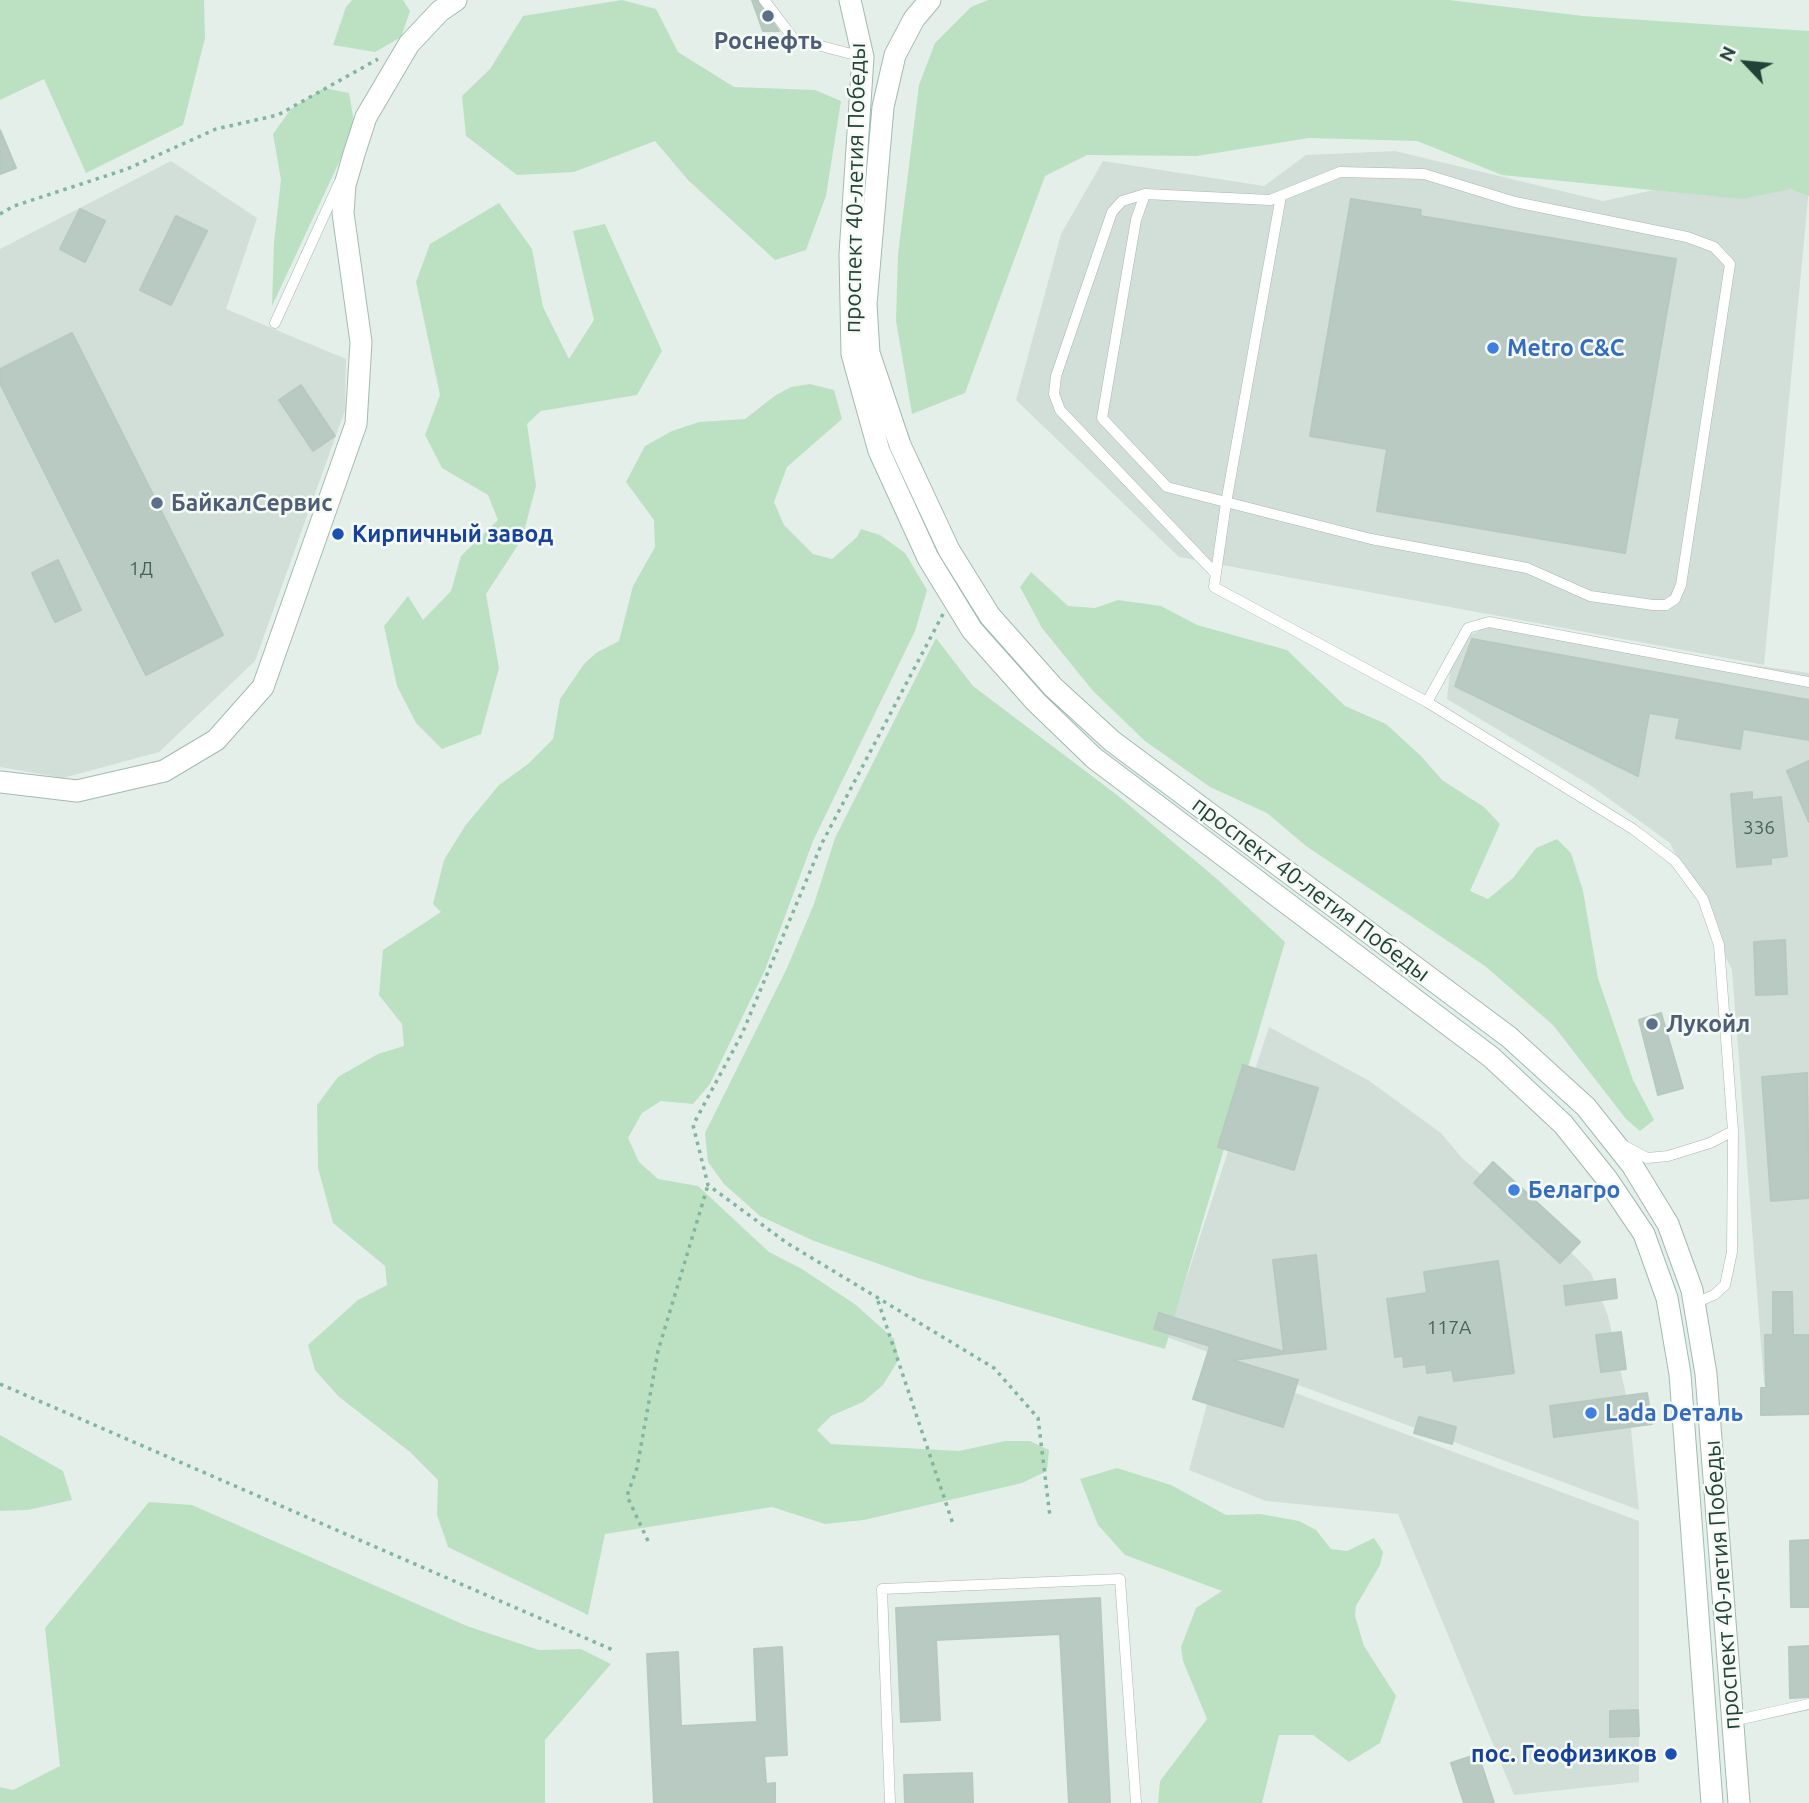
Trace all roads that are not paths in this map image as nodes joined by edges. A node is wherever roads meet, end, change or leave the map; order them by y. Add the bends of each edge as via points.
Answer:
1 (456, 0) edge
2 (764, 0) edge
3 (850, 0) edge
4 (930, 0) edge
5 (863, 57) junction
6 (354, 154) junction
7 (1145, 194) junction
8 (1280, 195) junction
9 (275, 323) dead end
10 (1226, 503) junction
11 (1215, 573) junction
12 (1809, 682) edge
13 (1427, 702) junction
14 (0, 782) edge
15 (1733, 1131) junction
16 (1611, 1138) junction
17 (1694, 1304) junction
18 (1669, 1310) junction
19 (1809, 1704) edge
20 (1733, 1721) junction
21 (890, 1803) edge
22 (1136, 1803) edge
23 (1712, 1803) edge
24 (1739, 1803) edge

1 - 6 main road via 409,44 366,117
2 - 5 lane via 794,39
3 - 5 main road, проспект 40-летия Победы
4 - 16 main road, проспект 40-летия Победы via 895,55 883,107 866,304 869,353 900,445 948,550 990,616 1053,687 1112,741 1509,1037 1586,1107
5 - 18 main road, проспект 40-летия Победы via 850,254 852,354 879,451 928,558 972,630 1094,758 1491,1057 1563,1124 1644,1234
6 - 9 lane
6 - 14 main road via 343,213 361,342 356,424 263,687 216,740 164,771 77,791
7 - 8 lane via 1270,200
7 - 10 lane via 1136,220 1102,418 1167,488
7 - 11 lane via 1122,201 1112,212 1056,376 1054,394 1060,410
8 - 10 lane
8 - 10 lane via 1340,172 1424,174 1515,202 1687,237 1725,256 1730,264 1681,585 1675,599 1666,605 1590,596 1527,568 1371,539
10 - 11 lane
11 - 13 lane via 1214,587
12 - 13 lane via 1489,622 1468,628
13 - 15 lane via 1633,829 1675,860 1703,899 1719,945
15 - 16 lane via 1668,1157 1647,1158
15 - 17 lane via 1732,1252 1725,1284
16 - 17 main road, проспект 40-летия Победы via 1668,1224
17 - 18 main road
17 - 20 main road, проспект 40-летия Победы via 1706,1374
18 - 23 main road, проспект 40-летия Победы via 1680,1374
19 - 20 lane
20 - 24 main road, проспект 40-летия Победы
21 - 22 lane via 882,1589 1120,1579

